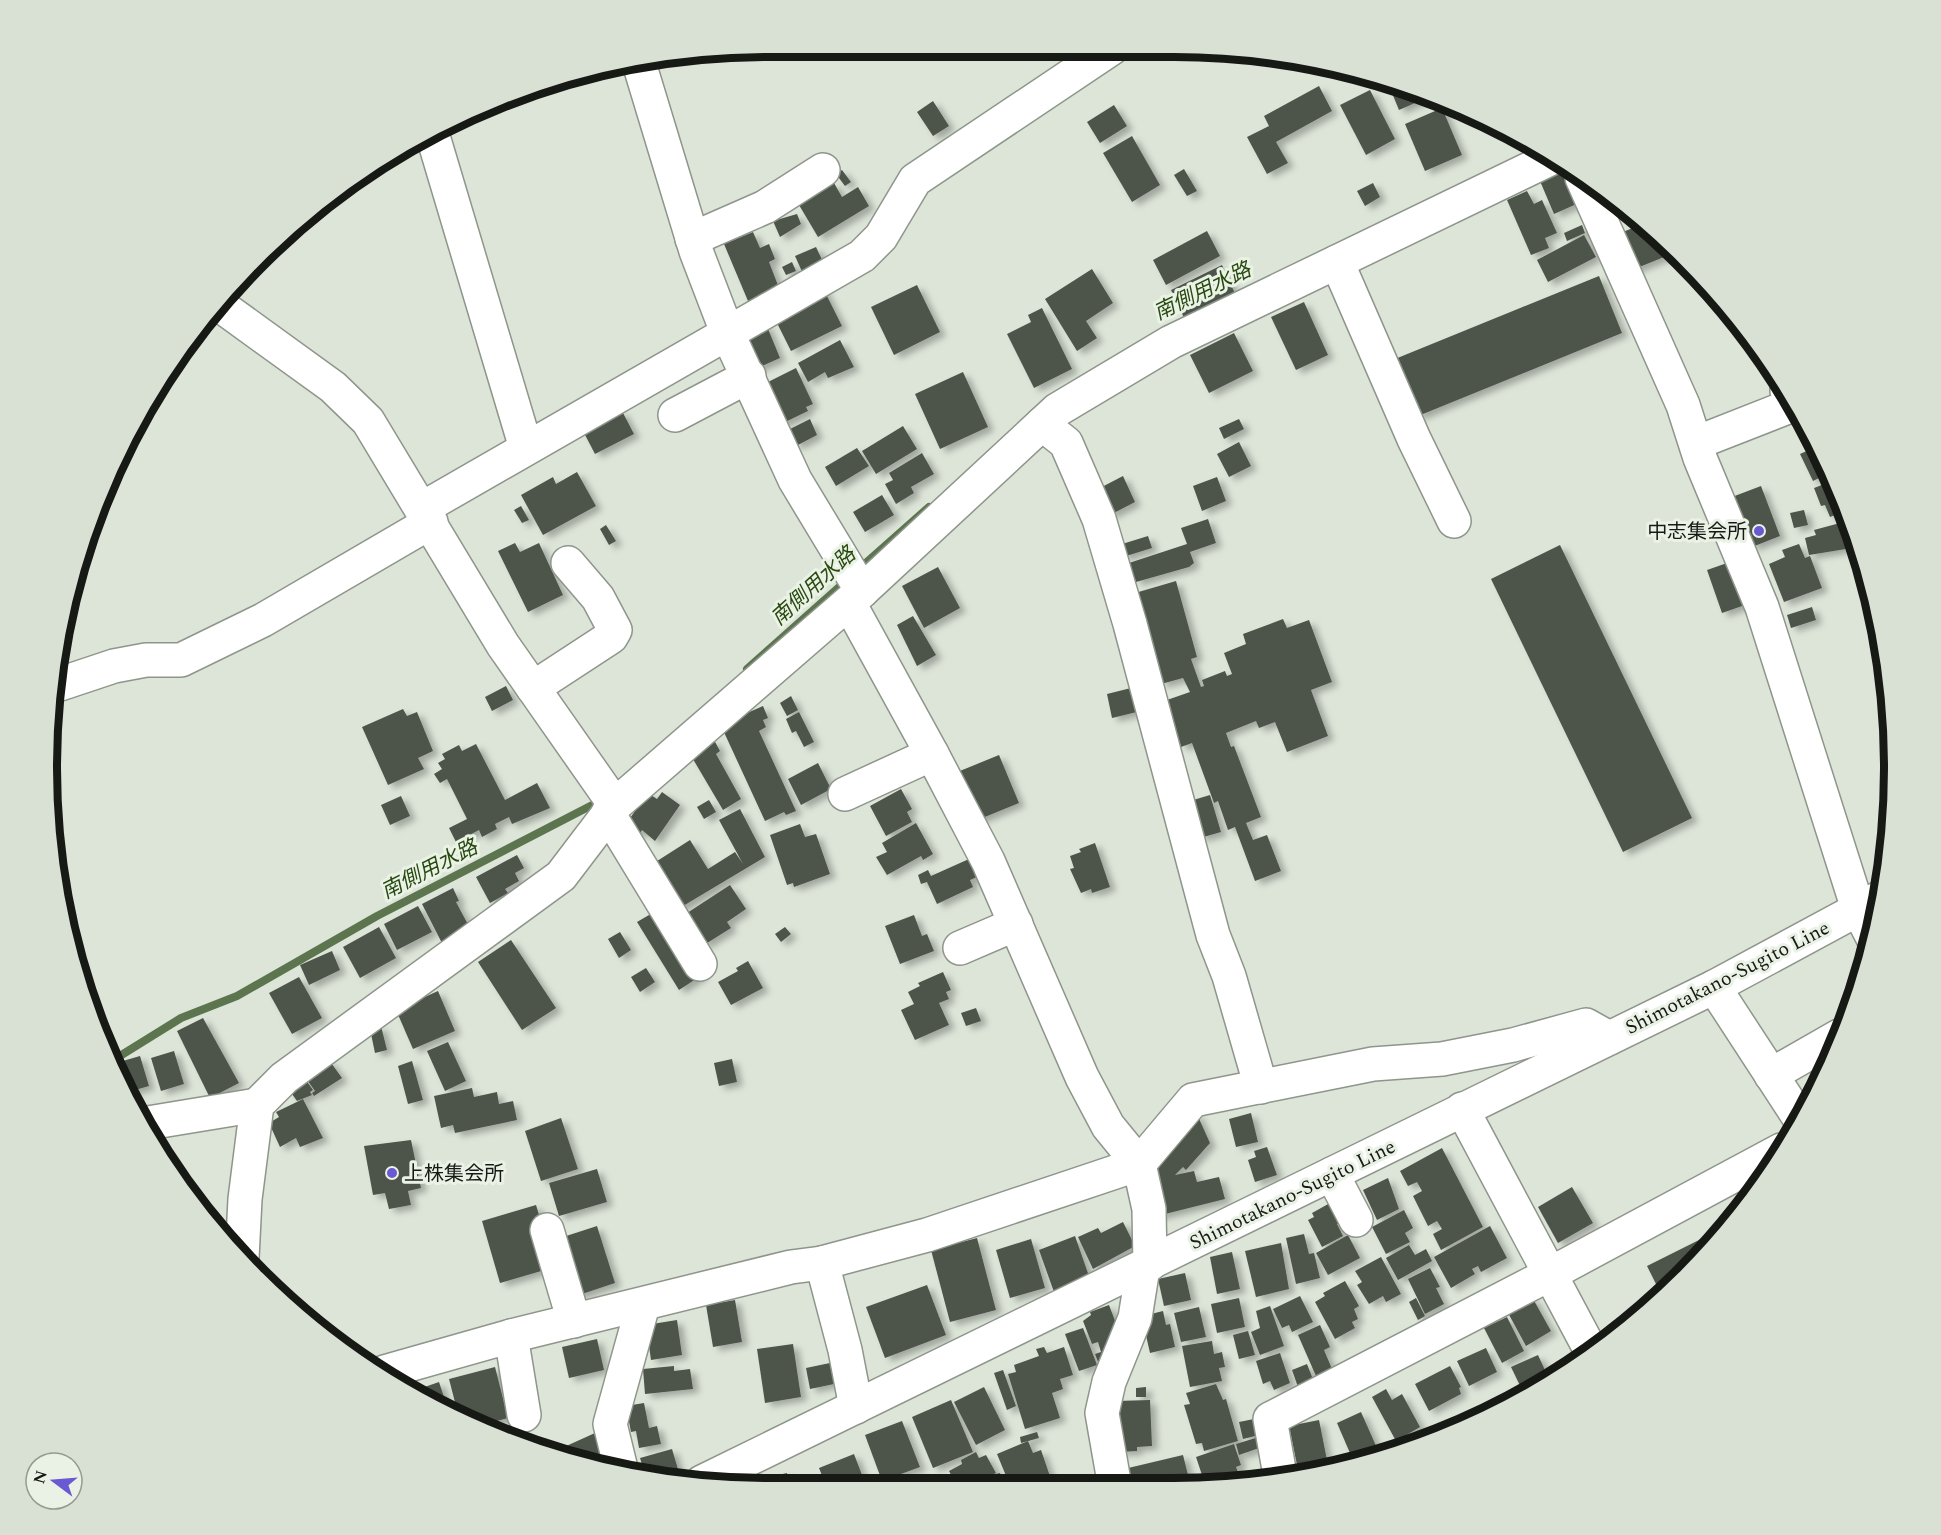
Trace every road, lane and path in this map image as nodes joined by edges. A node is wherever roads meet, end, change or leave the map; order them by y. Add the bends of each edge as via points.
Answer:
1 (1088, 57) edge
2 (641, 69) edge
3 (434, 140) edge
4 (1544, 162) edge
5 (823, 170) dead end
6 (1588, 191) edge
7 (692, 238) junction
8 (1336, 262) junction
9 (225, 309) edge
10 (727, 332) junction
11 (749, 376) junction
12 (1786, 408) edge
13 (675, 415) dead end
14 (1042, 424) junction
15 (1696, 443) junction
16 (526, 448) junction
17 (427, 515) junction
18 (1454, 521) dead end
19 (567, 563) dead end
20 (855, 597) junction
21 (62, 683) edge
22 (533, 688) junction
23 (933, 753) junction
24 (845, 794) dead end
25 (611, 809) junction
26 (1869, 904) edge
27 (1016, 924) junction
28 (960, 948) dead end
29 (700, 964) dead end
30 (1713, 987) junction
31 (1609, 1038) junction
32 (1829, 1042) edge
33 (1771, 1075) junction
34 (1261, 1087) junction
35 (257, 1105) junction
36 (1462, 1109) junction
37 (1795, 1112) edge
38 (152, 1122) edge
39 (1767, 1158) edge
40 (1139, 1164) junction
41 (1332, 1174) junction
42 (1356, 1221) dead end
43 (547, 1230) dead end
44 (243, 1246) edge
45 (822, 1263) junction
46 (1147, 1266) junction
47 (1550, 1274) junction
48 (643, 1305) junction
49 (574, 1321) junction
50 (511, 1336) junction
51 (1587, 1344) edge
52 (392, 1370) edge
53 (856, 1407) junction
54 (524, 1415) dead end
55 (619, 1462) edge
56 (1279, 1470) edge
57 (717, 1476) edge
58 (1113, 1478) edge

1 - 10 street via 915,180 882,237 862,256
2 - 7 street
3 - 16 street
4 - 8 street
5 - 7 street via 765,207
6 - 15 street via 1683,405
7 - 10 street
8 - 14 street via 1171,342 1057,410
8 - 18 street
9 - 17 street via 333,387 368,421
10 - 11 street
10 - 16 street
11 - 13 street
11 - 20 street via 795,480
12 - 15 street
14 - 20 street
14 - 34 street via 1066,442 1099,519 1213,935
15 - 26 street via 1762,607
16 - 17 street
17 - 21 street via 263,620 181,660 146,660 114,666
17 - 22 street via 503,645
19 - 22 street via 598,598 615,630 611,637
20 - 23 street
20 - 25 street
22 - 25 street
23 - 24 street
23 - 27 street
25 - 29 street
25 - 35 street via 561,876 284,1078
26 - 30 street, Shimotakano-Sugito Line
27 - 28 street
27 - 40 street via 1082,1077 1108,1126
30 - 31 street, Shimotakano-Sugito Line
30 - 33 street
31 - 34 street via 1586,1025 1442,1059 1373,1064
31 - 36 street, Shimotakano-Sugito Line
32 - 33 street
33 - 37 street
34 - 40 street via 1193,1100
35 - 38 street
35 - 44 street
36 - 41 street, Shimotakano-Sugito Line
36 - 47 street
39 - 47 street
40 - 45 street via 927,1234
40 - 46 street via 1149,1209
41 - 42 street
41 - 46 street, Shimotakano-Sugito Line
43 - 49 street
45 - 48 street via 791,1267
45 - 53 street
46 - 53 street, Shimotakano-Sugito Line
46 - 58 street via 1136,1318 1108,1382 1102,1413
47 - 51 street
47 - 56 street via 1269,1419
48 - 49 street
48 - 55 street via 610,1424
49 - 50 street
50 - 52 street
50 - 54 street
53 - 57 street, Shimotakano-Sugito Line

